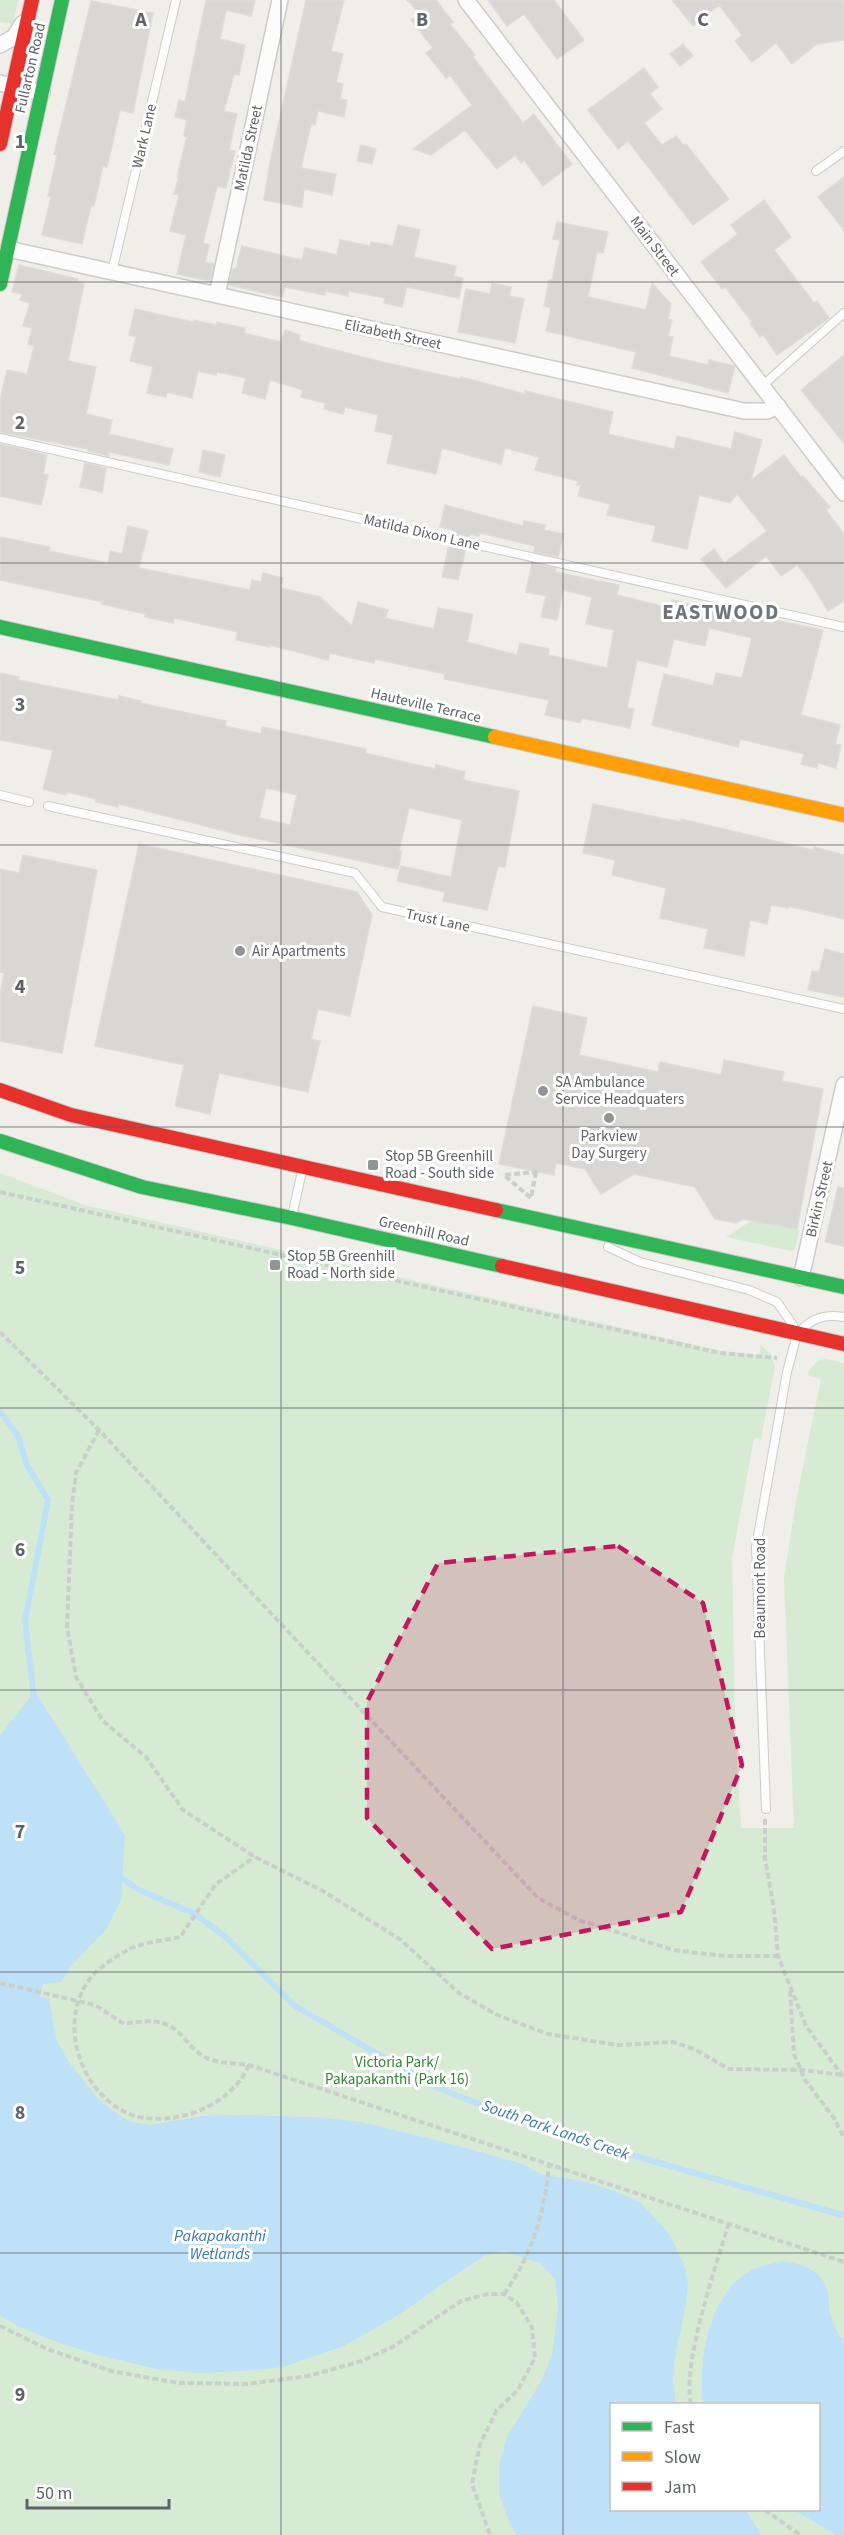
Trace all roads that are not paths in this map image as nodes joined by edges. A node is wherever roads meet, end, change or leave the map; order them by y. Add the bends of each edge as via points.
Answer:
1 (32, 0) edge
2 (63, 0) edge
3 (176, 0) edge
4 (280, 0) edge
5 (466, 0) edge
6 (28, 16) junction
7 (0, 45) edge
8 (6, 84) edge
9 (42, 93) junction
10 (0, 144) edge
11 (844, 151) edge
12 (816, 171) dead end
13 (8, 249) junction
14 (112, 272) junction
15 (0, 284) edge
16 (217, 296) junction
17 (844, 313) edge
18 (762, 386) junction
19 (778, 406) junction
20 (0, 438) edge
21 (844, 493) edge
22 (0, 627) edge
23 (844, 627) edge
24 (0, 795) edge
25 (29, 802) dead end
26 (48, 806) dead end
27 (844, 815) edge
28 (844, 1009) edge
29 (844, 1085) edge
30 (0, 1090) edge
31 (0, 1141) edge
32 (303, 1167) junction
33 (292, 1218) junction
34 (554, 1223) junction
35 (801, 1278) junction
36 (844, 1287) edge
37 (844, 1317) edge
38 (797, 1334) junction
39 (844, 1344) edge
40 (766, 1809) road end

1 - 6 main road, Fullarton Road
2 - 9 main road, Fullarton Road
3 - 14 lane, Wark Lane
4 - 16 street, Matilda Street
5 - 18 street, Main Street
6 - 7 street via 14,37
6 - 8 main road, Fullarton Road
8 - 9 street
8 - 10 main road, Fullarton Road
9 - 13 main road, Fullarton Road
11 - 12 lane
13 - 14 street, Elizabeth Street
13 - 15 main road, Fullarton Road
14 - 16 street, Elizabeth Street
16 - 19 street, Elizabeth Street via 744,411 767,411
17 - 18 lane
18 - 19 street, Main Street
19 - 21 street, Main Street
20 - 23 lane, Matilda Dixon Lane
22 - 27 main road, Hauteville Terrace
24 - 25 lane
26 - 28 lane, Trust Lane via 354,873 382,908
29 - 35 street, Birkin Street
30 - 32 main road via 71,1115
31 - 33 main road, Greenhill Road via 142,1187
32 - 33 lane
32 - 34 main road
33 - 38 main road, Greenhill Road
34 - 35 main road
34 - 38 lane via 640,1262 749,1290 777,1302
35 - 36 main road
37 - 38 lane via 830,1315 810,1321
38 - 39 main road, Greenhill Road
38 - 40 lane, Beaumont Road via 756,1547

